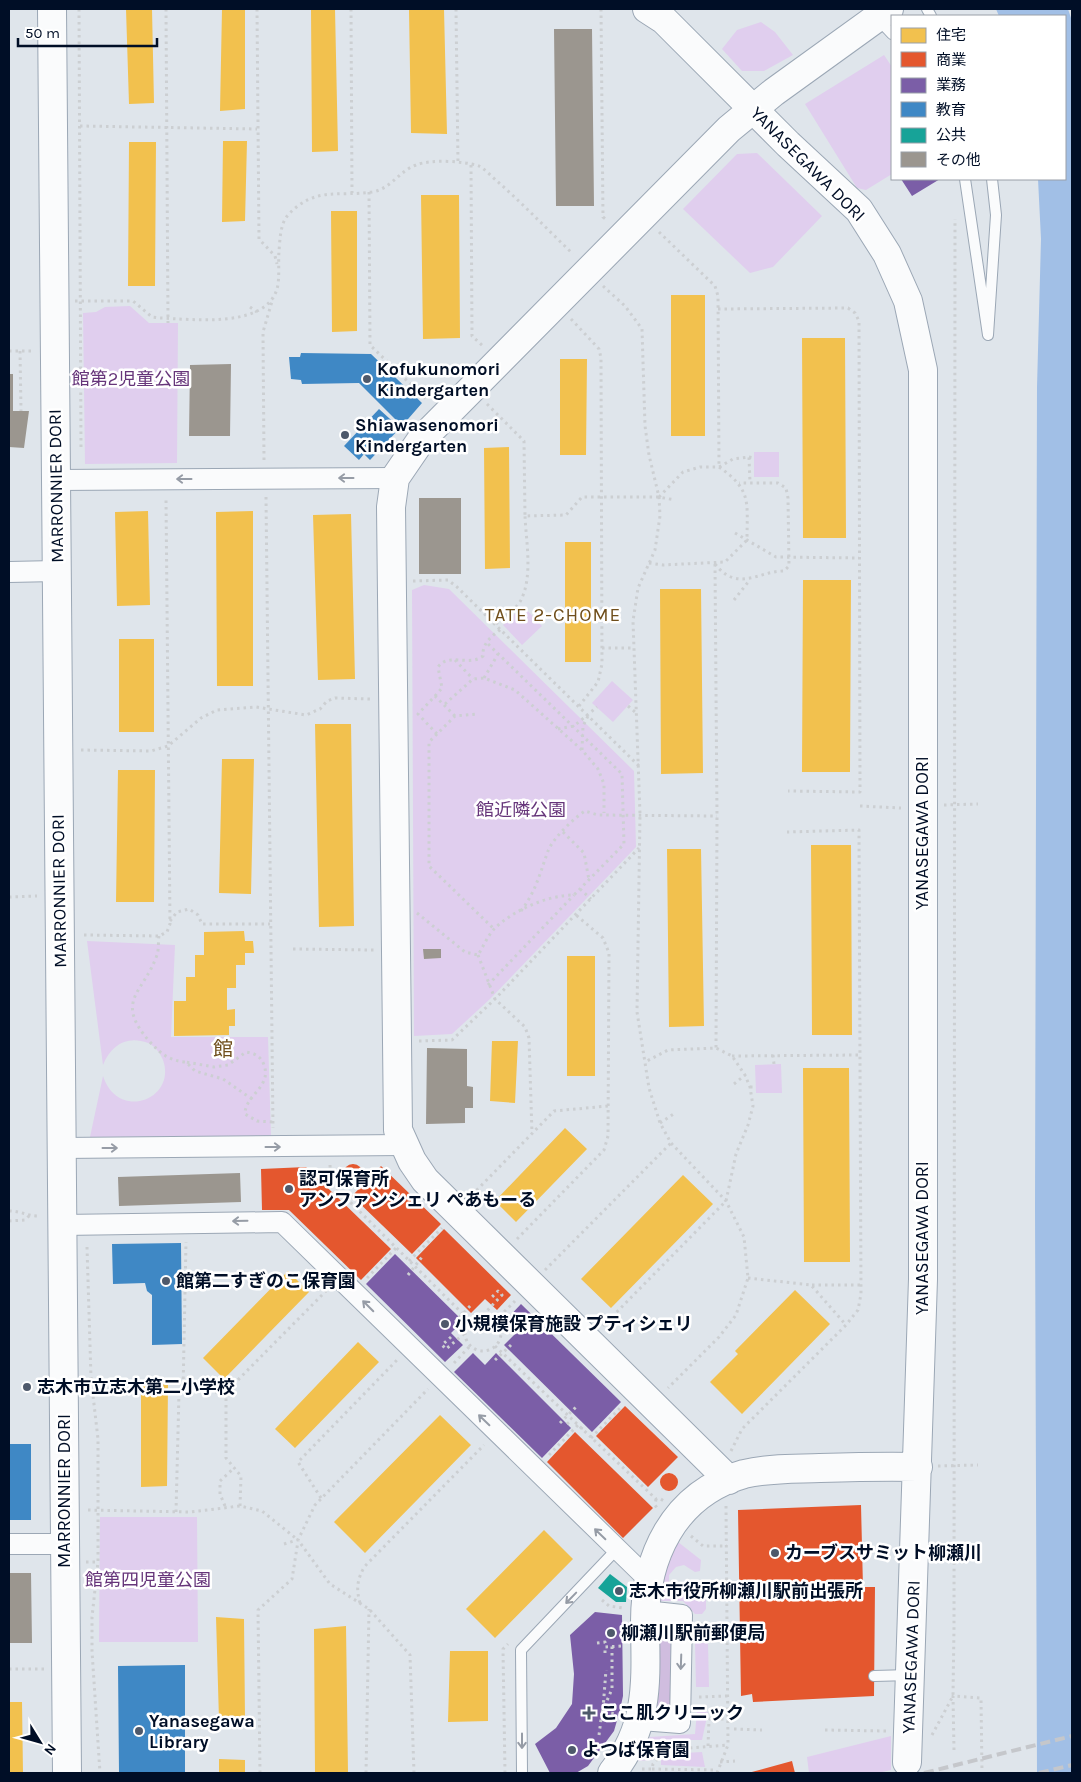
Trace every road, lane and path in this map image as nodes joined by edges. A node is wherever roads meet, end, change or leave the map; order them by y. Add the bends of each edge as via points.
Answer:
1 (52, 9) edge
2 (79, 9) edge
3 (166, 9) edge
4 (257, 9) edge
5 (351, 9) edge
6 (456, 9) edge
7 (601, 9) edge
8 (647, 9) edge
9 (886, 20) edge
10 (753, 109) junction
11 (80, 126) junction
12 (166, 128) junction
13 (257, 128) junction
14 (458, 164) junction
15 (471, 165) junction
16 (965, 180) edge
17 (992, 180) edge
18 (369, 192) junction
19 (352, 193) junction
20 (955, 216) dead end
21 (612, 226) dead end
22 (658, 232) dead end
23 (579, 260) dead end
24 (278, 267) junction
25 (598, 280) dead end
26 (277, 289) junction
27 (81, 301) junction
28 (250, 307) dead end
29 (718, 309) junction
30 (257, 312) junction
31 (565, 314) dead end
32 (168, 318) junction
33 (168, 323) dead end
34 (9, 351) edge
35 (20, 351) junction
36 (35, 351) dead end
37 (488, 352) dead end
38 (481, 398) dead end
39 (434, 407) dead end
40 (21, 411) dead end
41 (80, 453) dead end
42 (749, 457) junction
43 (754, 458) dead end
44 (719, 467) junction
45 (264, 468) dead end
46 (758, 477) dead end
47 (395, 478) junction
48 (56, 480) junction
49 (739, 483) junction
50 (750, 483) junction
51 (758, 483) junction
52 (266, 489) dead end
53 (166, 490) dead end
54 (602, 497) junction
55 (659, 498) junction
56 (675, 500) dead end
57 (525, 516) junction
58 (735, 533) dead end
59 (747, 540) junction
60 (789, 557) junction
61 (859, 558) junction
62 (649, 563) junction
63 (715, 564) junction
64 (56, 571) junction
65 (9, 572) edge
66 (749, 580) junction
67 (408, 581) dead end
68 (734, 600) dead end
69 (514, 608) junction
70 (517, 612) dead end
71 (496, 624) junction
72 (501, 629) junction
73 (486, 642) junction
74 (602, 648) junction
75 (633, 648) junction
76 (498, 654) junction
77 (455, 660) junction
78 (484, 678) junction
79 (473, 679) junction
80 (435, 696) junction
81 (376, 699) dead end
82 (444, 704) junction
83 (579, 706) junction
84 (628, 706) dead end
85 (597, 708) dead end
86 (268, 709) junction
87 (636, 712) junction
88 (477, 714) dead end
89 (455, 716) junction
90 (589, 716) junction
91 (574, 726) junction
92 (558, 729) junction
93 (437, 734) junction
94 (583, 734) junction
95 (168, 746) junction
96 (83, 750) dead end
97 (582, 750) junction
98 (639, 766) junction
99 (788, 791) dead end
100 (978, 804) dead end
101 (860, 806) dead end
102 (955, 806) junction
103 (910, 808) dead end
104 (604, 813) junction
105 (623, 813) junction
106 (640, 814) junction
107 (717, 816) junction
108 (563, 832) junction
109 (787, 832) dead end
110 (640, 847) junction
111 (589, 880) junction
112 (580, 889) junction
113 (574, 895) junction
114 (46, 896) dead end
115 (9, 897) edge
116 (591, 899) junction
117 (520, 911) junction
118 (409, 913) dead end
119 (576, 915) junction
120 (170, 922) junction
121 (270, 924) junction
122 (494, 929) junction
123 (84, 935) dead end
124 (159, 936) junction
125 (293, 949) dead end
126 (380, 950) dead end
127 (478, 955) junction
128 (488, 985) junction
129 (495, 999) junction
130 (411, 1041) dead end
131 (716, 1048) junction
132 (773, 1055) junction
133 (860, 1055) junction
134 (732, 1056) junction
135 (186, 1062) junction
136 (645, 1062) junction
137 (774, 1064) dead end
138 (745, 1075) junction
139 (734, 1084) dead end
140 (750, 1088) junction
141 (756, 1088) dead end
142 (252, 1099) junction
143 (608, 1106) junction
144 (675, 1114) dead end
145 (273, 1122) junction
146 (660, 1123) junction
147 (273, 1130) dead end
148 (532, 1134) junction
149 (671, 1143) junction
150 (404, 1145) junction
151 (61, 1148) junction
152 (329, 1157) dead end
153 (466, 1201) dead end
154 (726, 1201) junction
155 (9, 1211) edge
156 (29, 1216) junction
157 (9, 1221) edge
158 (55, 1221) junction
159 (448, 1222) dead end
160 (186, 1237) dead end
161 (87, 1239) dead end
162 (512, 1245) dead end
163 (396, 1248) junction
164 (422, 1257) dead end
165 (409, 1261) junction
166 (541, 1274) dead end
167 (408, 1275) dead end
168 (748, 1278) junction
169 (811, 1285) junction
170 (861, 1285) junction
171 (330, 1287) dead end
172 (353, 1292) junction
173 (521, 1295) dead end
174 (491, 1298) dead end
175 (472, 1304) dead end
176 (483, 1316) junction
177 (470, 1321) junction
178 (495, 1321) junction
179 (455, 1322) dead end
180 (509, 1324) dead end
181 (846, 1325) junction
182 (500, 1330) junction
183 (599, 1330) dead end
184 (465, 1332) junction
185 (451, 1337) dead end
186 (511, 1345) dead end
187 (496, 1346) junction
188 (480, 1351) junction
189 (401, 1356) dead end
190 (476, 1356) dead end
191 (495, 1360) dead end
192 (528, 1369) dead end
193 (524, 1373) junction
194 (440, 1378) junction
195 (183, 1392) junction
196 (226, 1392) junction
197 (663, 1393) dead end
198 (628, 1400) dead end
199 (576, 1407) dead end
200 (572, 1420) junction
201 (560, 1424) dead end
202 (567, 1424) dead end
203 (584, 1424) dead end
204 (580, 1427) junction
205 (591, 1438) junction
206 (488, 1441) dead end
207 (731, 1451) dead end
208 (924, 1466) junction
209 (955, 1466) junction
210 (978, 1466) dead end
211 (234, 1468) junction
212 (534, 1470) junction
213 (728, 1489) junction
214 (321, 1498) junction
215 (656, 1499) dead end
216 (226, 1506) junction
217 (240, 1506) junction
218 (98, 1510) junction
219 (176, 1512) junction
220 (184, 1512) junction
221 (184, 1517) dead end
222 (687, 1532) dead end
223 (298, 1540) junction
224 (9, 1544) edge
225 (64, 1544) junction
226 (284, 1544) dead end
227 (727, 1546) junction
228 (616, 1550) junction
229 (648, 1579) junction
230 (602, 1600) dead end
231 (360, 1604) junction
232 (369, 1609) junction
233 (635, 1609) junction
234 (693, 1624) dead end
235 (727, 1624) junction
236 (100, 1634) dead end
237 (92, 1635) junction
238 (597, 1643) dead end
239 (612, 1646) junction
240 (622, 1646) dead end
241 (605, 1647) junction
242 (604, 1653) dead end
243 (9, 1669) edge
244 (53, 1669) dead end
245 (606, 1670) dead end
246 (911, 1674) junction
247 (874, 1676) dead end
248 (728, 1696) junction
249 (953, 1696) junction
250 (694, 1697) dead end
251 (602, 1712) junction
252 (630, 1717) junction
253 (728, 1719) junction
254 (734, 1729) dead end
255 (762, 1730) dead end
256 (825, 1730) dead end
257 (894, 1731) dead end
258 (598, 1736) dead end
259 (927, 1743) dead end
260 (728, 1745) junction
261 (708, 1746) junction
262 (584, 1749) dead end
263 (954, 1750) dead end
264 (735, 1761) dead end
265 (720, 1762) junction
266 (907, 1762) dead end
267 (613, 1766) edge
268 (652, 1769) junction
269 (717, 1772) edge
270 (67, 1773) edge
271 (100, 1773) edge
272 (260, 1773) edge
273 (366, 1773) edge
274 (414, 1773) edge
275 (522, 1773) edge
276 (982, 1773) edge

1 - 48 street, MARRONNIER DORI
2 - 11 path
3 - 12 path
4 - 13 path
5 - 19 path
6 - 14 path
7 - 21 path via 603,217
8 - 10 street, YANASEGAWA DORI via 664,20
9 - 10 street
10 - 47 street via 728,129 652,204 421,440
10 - 208 street, YANASEGAWA DORI via 859,210 887,254 908,301 923,370
11 - 12 path
11 - 27 path
12 - 13 path
12 - 32 path
13 - 24 path via 259,239 276,256
14 - 15 path
14 - 18 path via 434,160 415,165 386,188
15 - 23 path via 480,167 501,185
15 - 37 path via 472,336
16 - 17 lane via 988,335 996,215
18 - 19 path
18 - 39 path via 370,345
19 - 24 path via 314,196 304,200 286,217 280,237
20 - 102 path
22 - 29 path via 715,286
24 - 26 path
25 - 55 path via 642,328 645,426
26 - 30 path
26 - 45 path via 263,332
27 - 32 path via 133,301 152,317
27 - 41 path via 83,434
28 - 30 path
29 - 44 path
29 - 61 path via 848,308 860,320
30 - 32 path via 224,319
31 - 54 path via 599,349 601,358
32 - 33 path
34 - 35 path
35 - 36 path
35 - 40 path
38 - 57 path via 524,441
42 - 43 path
42 - 44 path via 733,459
42 - 50 path
44 - 49 path
44 - 55 path via 700,467 683,472
46 - 51 path
47 -> 48 street
47 - 150 street via 391,507 397,1121
48 - 64 street, MARRONNIER DORI
49 - 50 path
49 - 59 path via 747,499
50 - 51 path
51 - 60 path via 778,483 786,488
52 - 86 path
53 - 95 path
54 - 55 path
54 - 57 path via 582,497 566,515
54 - 74 path
55 - 56 path
55 - 62 path via 658,534
57 - 69 path via 527,578 520,601
58 - 59 path
59 - 60 path via 776,557
59 - 63 path via 725,562
60 - 61 path
60 - 66 path via 789,566 784,572 774,571
61 - 99 path via 860,792
62 - 63 path
62 - 75 path via 634,600
63 - 66 path via 722,573
63 - 107 path
64 - 65 street
64 - 151 street, MARRONNIER DORI
66 - 68 path
67 - 71 path via 448,580
69 - 70 path
69 - 71 path
71 - 72 path
72 - 73 path
72 - 83 path
73 - 76 path
73 - 77 path via 482,648 483,656 478,660
74 - 75 path
74 - 83 path via 598,682
75 - 87 path
76 - 78 path
76 - 91 path
77 - 79 path
77 - 80 path via 442,662 438,667 442,688
78 - 79 path
78 - 92 path via 514,690
79 - 82 path
80 - 82 path
80 - 93 path via 418,714
81 - 86 path via 335,698 306,715
82 - 89 path
83 - 90 path
84 - 87 path
85 - 90 path
86 - 95 path via 217,710 201,718
86 - 121 path
87 - 98 path
88 - 89 path
89 - 93 path
90 - 91 path
90 - 94 path via 583,726
90 - 98 path
91 - 92 path
91 - 94 path
92 - 97 path
93 - 122 path via 429,742 429,866
94 - 97 path
94 - 105 path via 622,774
95 - 96 path via 151,751
95 - 120 path
97 - 104 path via 598,769 604,784
98 - 106 path
100 - 102 path
101 - 103 path
102 - 209 path
104 - 105 path
104 - 108 path via 598,815 586,811 573,818
105 - 106 path
105 - 111 path via 624,844
106 - 107 path
106 - 110 path
107 - 131 path
108 - 111 path via 584,853
108 - 117 path via 549,849 537,884
109 - 133 path via 860,830
110 - 116 path
110 - 136 path via 637,1012
111 - 112 path
112 - 113 path
112 - 116 path
113 - 117 path via 560,895
113 - 128 path
114 - 115 path
116 - 119 path
117 - 122 path
118 - 127 path via 417,913 465,952
119 - 129 path
119 - 143 path via 603,938 608,953
120 - 121 path via 177,912 189,909 198,915 202,924
120 - 124 path via 166,932
121 - 145 path
122 - 127 path
123 - 124 path
124 - 135 path via 157,954 134,995 133,1011 136,1022 165,1057
125 - 126 path
127 - 128 path
128 - 129 path
129 - 130 path via 452,1040
129 - 148 path via 525,1027 529,1038
131 - 134 path
131 - 136 path via 668,1050
132 - 133 path
132 - 134 path
132 - 137 path
133 - 170 path
134 - 138 path
135 - 142 path via 195,1071 223,1079
135 - 142 path via 214,1067 228,1065 246,1052 255,1054 263,1063 266,1074
136 - 146 path
138 - 139 path
138 - 140 path
140 - 141 path
140 - 154 path via 752,1106 748,1125 736,1154
142 - 145 path via 245,1108 245,1114 258,1121
143 - 148 path via 554,1111
143 - 162 path via 608,1136 604,1150
144 - 146 path
145 - 147 path
146 - 149 path
148 - 153 path
149 - 154 path
149 - 166 path
151 -> 150 street
150 - 213 street via 425,1180
151 - 158 street, MARRONNIER DORI
152 - 163 path via 331,1183
154 - 168 path via 744,1237
154 - 183 path
155 - 156 path via 22,1211
156 - 157 path via 25,1220
156 - 158 path
172 -> 158 street via 282,1222
158 - 225 street, MARRONNIER DORI
159 - 165 path
160 - 195 path
161 - 218 path via 91,1378 98,1439
163 - 165 path
163 - 172 path
164 - 167 path, bridge
165 - 177 path
168 - 169 path
168 - 197 path via 736,1315 719,1337
169 - 170 path
169 - 181 path
170 - 181 path via 858,1310
171 - 196 path
194 -> 172 street
173 - 178 path
174 - 176 path via 498,1291 502,1295
175 - 179 path, bridge
176 - 177 path
176 - 178 path
177 - 184 path
178 - 182 path
180 - 182 path
181 - 207 path via 742,1430
182 - 187 path
184 - 185 path via 446,1349 442,1345
184 - 188 path via 470,1346
186 - 191 path, bridge
187 - 188 path
187 - 193 path
188 - 190 path
189 - 214 path via 298,1462
192 - 193 path
193 - 200 path
212 -> 194 street
194 - 214 path
195 - 196 path
195 - 219 path via 179,1392
196 - 211 path via 226,1458
198 - 205 path
199 - 201 path, bridge
200 - 202 path
200 - 204 path
203 - 204 path
204 - 205 path
204 - 212 path
205 - 215 path
206 - 231 path via 365,1566 358,1578
208 - 209 path
208 - 213 street via 777,1469 744,1474
208 - 246 street, YANASEGAWA DORI
209 - 210 path
209 - 249 path
211 - 216 path via 220,1481 220,1494
211 - 217 path via 241,1476
228 -> 212 street
213 - 227 path
213 - 229 street via 694,1501 675,1521 657,1551
214 - 223 path via 314,1505
216 - 217 path
216 - 220 path
217 - 223 path via 262,1511
218 - 219 path
218 - 237 path via 98,1571
219 - 220 path
220 - 221 path
222 - 227 path via 703,1546
223 - 226 path
223 - 231 path via 330,1584
223 - 272 path via 292,1579 258,1610
224 - 225 street
225 - 270 street, MARRONNIER DORI
227 - 235 path
228 - 229 street
228 -> 275 lane via 521,1650
229 - 233 street
230 - 233 path via 609,1606
231 - 232 path
232 - 273 path
232 - 274 path via 410,1655
233 - 252 street via 646,1692
233 -> 252 street via 682,1616 680,1722
234 - 235 path
235 - 248 path
236 - 237 path
237 - 271 path
238 - 241 path via 605,1642
239 - 240 path
239 - 241 path
239 - 251 path via 612,1689
241 - 242 path
243 - 244 path
245 - 251 path
246 - 247 lane
246 - 266 street, YANASEGAWA DORI
248 - 250 path
248 - 253 path
249 - 259 path
249 - 263 path
249 - 276 path via 981,1698
251 - 252 path
251 - 258 path
252 - 267 street via 628,1752
253 - 260 path
253 - 261 path via 709,1719
254 - 255 path
256 - 257 path
260 - 261 path
260 - 265 path
261 - 268 path via 665,1750
262 - 267 path
264 - 265 path
265 - 269 path
267 - 268 path
268 - 269 path

